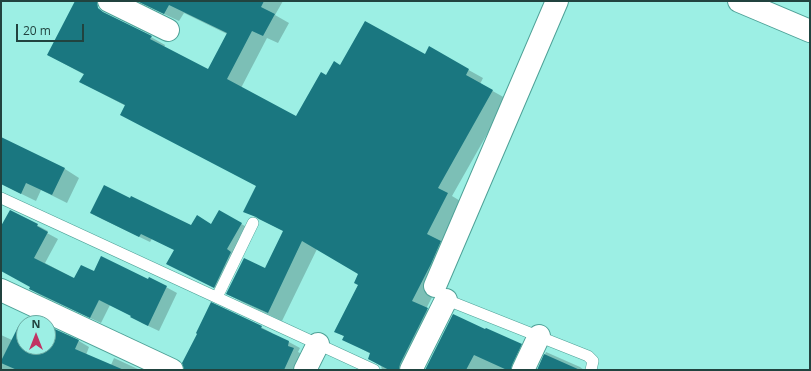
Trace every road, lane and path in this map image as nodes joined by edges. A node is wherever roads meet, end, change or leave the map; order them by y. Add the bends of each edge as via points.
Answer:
1 (109, 1) edge
2 (557, 1) edge
3 (739, 1) edge
4 (168, 30) dead end
5 (810, 31) edge
6 (1, 198) edge
7 (253, 223) dead end
8 (1, 290) edge
9 (441, 293) junction
10 (217, 298) junction
11 (539, 336) junction
12 (318, 344) junction
13 (170, 370) edge
14 (305, 370) edge
15 (374, 370) edge
16 (411, 370) edge
17 (523, 370) edge
18 (591, 370) edge

1 - 4 street
2 - 9 street
3 - 5 street
6 - 10 lane
7 - 10 lane
8 - 13 street
9 - 11 lane
9 - 16 street
10 - 12 lane
11 - 17 street
11 - 18 lane via 588,356 593,362
12 - 14 street
12 - 15 lane

